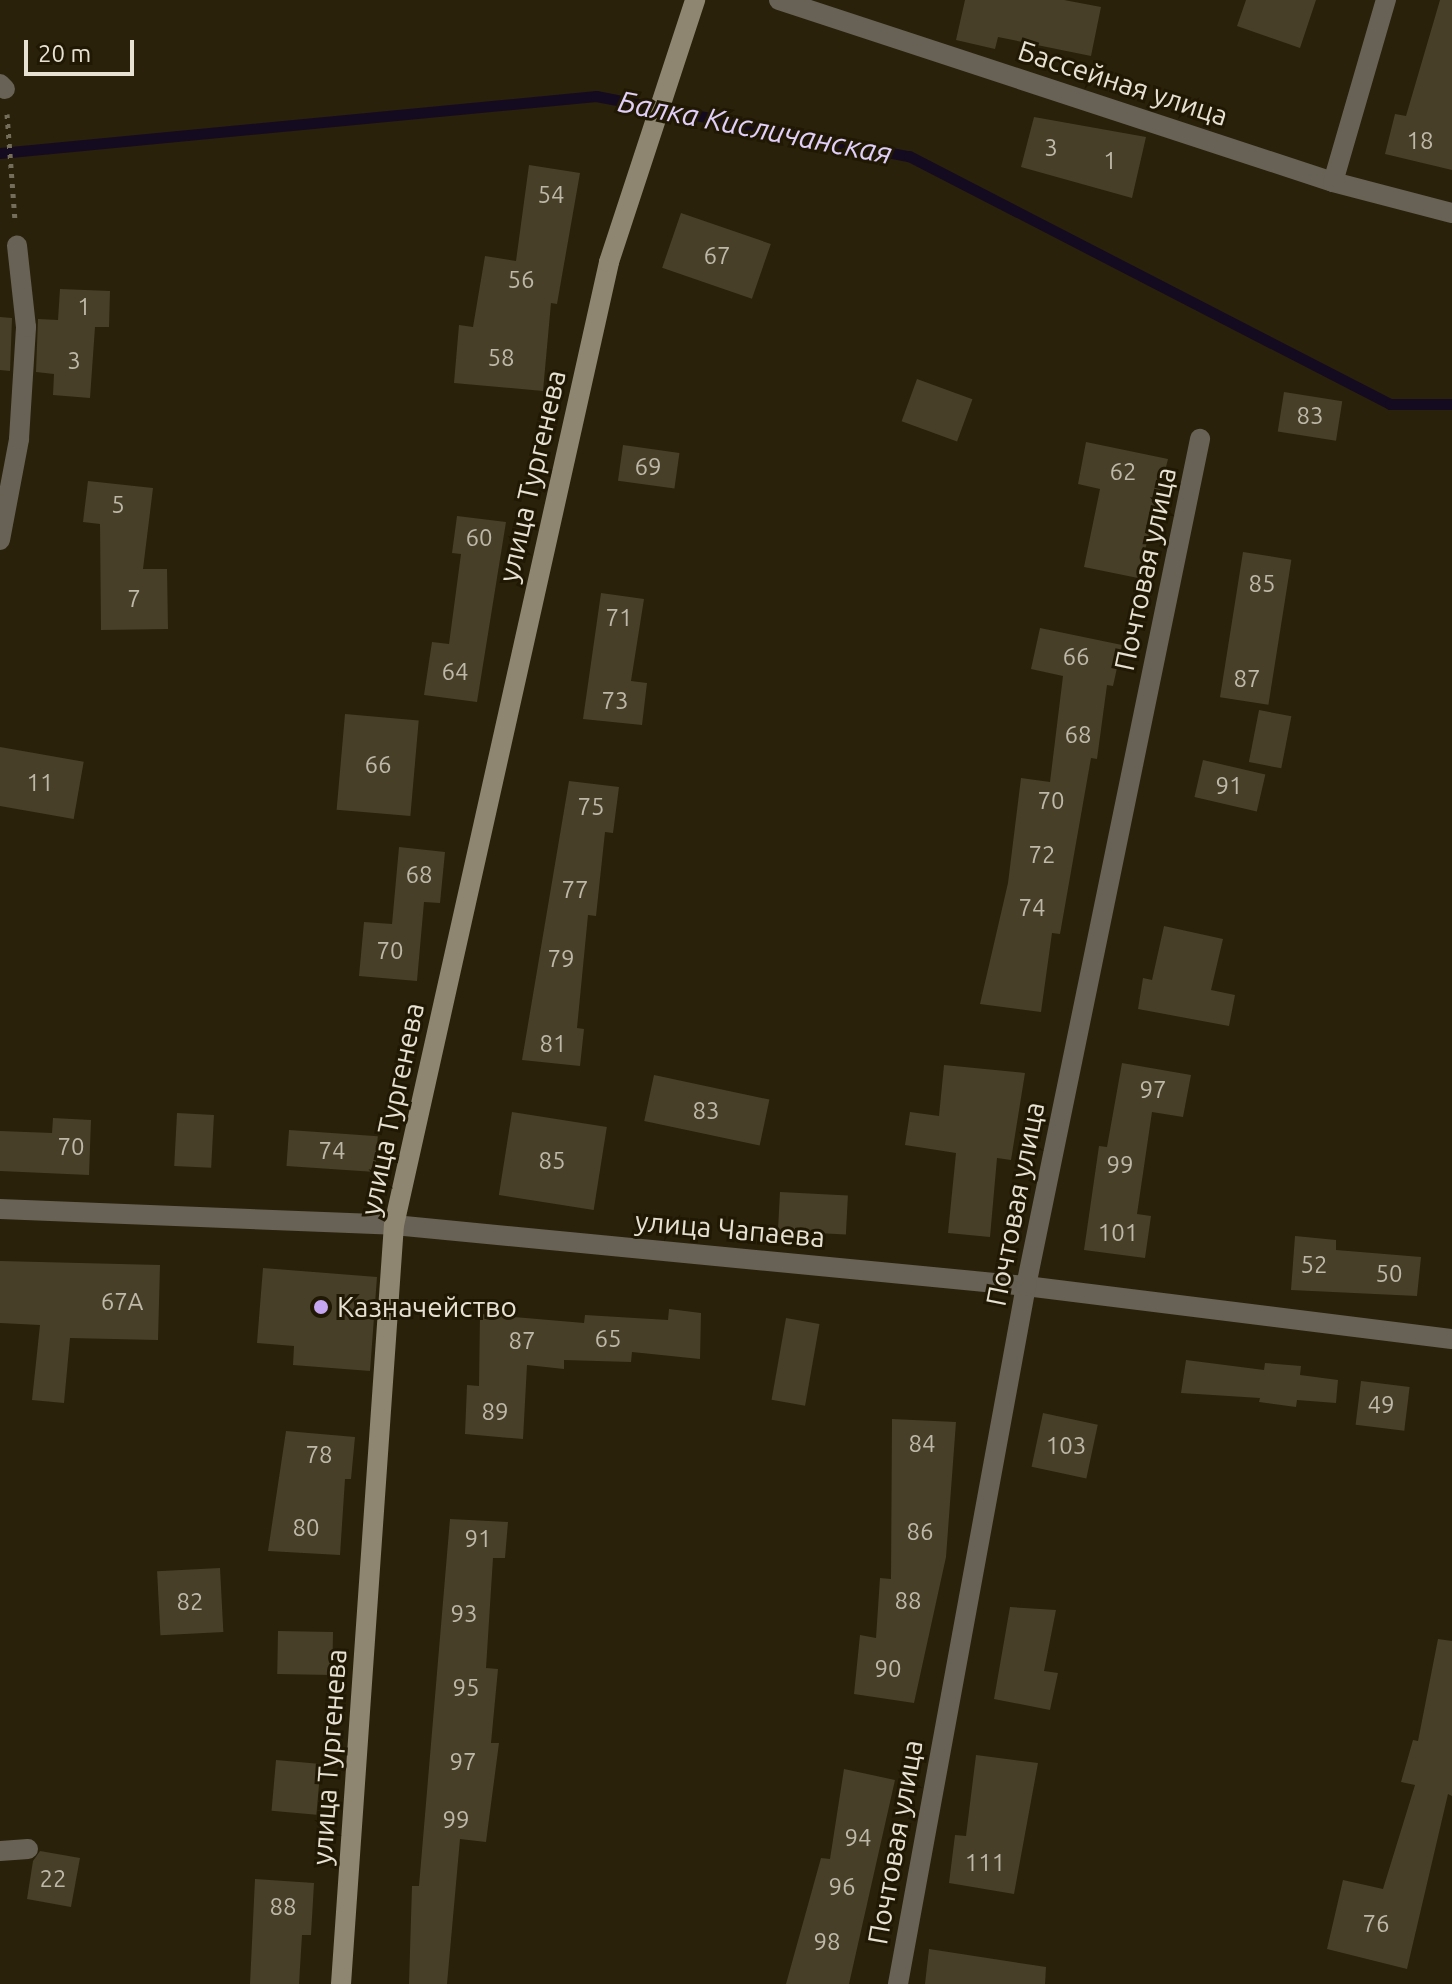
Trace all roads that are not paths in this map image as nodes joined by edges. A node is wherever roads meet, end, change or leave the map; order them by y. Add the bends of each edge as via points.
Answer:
1 (695, 0) edge
2 (779, 0) edge
3 (1386, 0) edge
4 (1333, 182) junction
5 (1452, 213) edge
6 (17, 245) road end
7 (1200, 439) dead end
8 (0, 540) edge
9 (0, 1209) edge
10 (394, 1225) junction
11 (1026, 1286) junction
12 (1452, 1339) edge
13 (28, 1849) dead end
14 (0, 1851) edge
15 (341, 1984) edge
16 (898, 1984) edge

1 - 10 main road, улица Тургенева via 609,262
2 - 4 street, Бассейная улица
3 - 4 street
4 - 5 street, Бассейная улица
6 - 8 street via 26,327 19,439
7 - 11 street, Почтовая улица
9 - 10 street, улица Чапаева
10 - 11 street, улица Чапаева
10 - 15 main road, улица Тургенева
11 - 12 street, улица Чапаева
11 - 16 street, Почтовая улица
13 - 14 street

